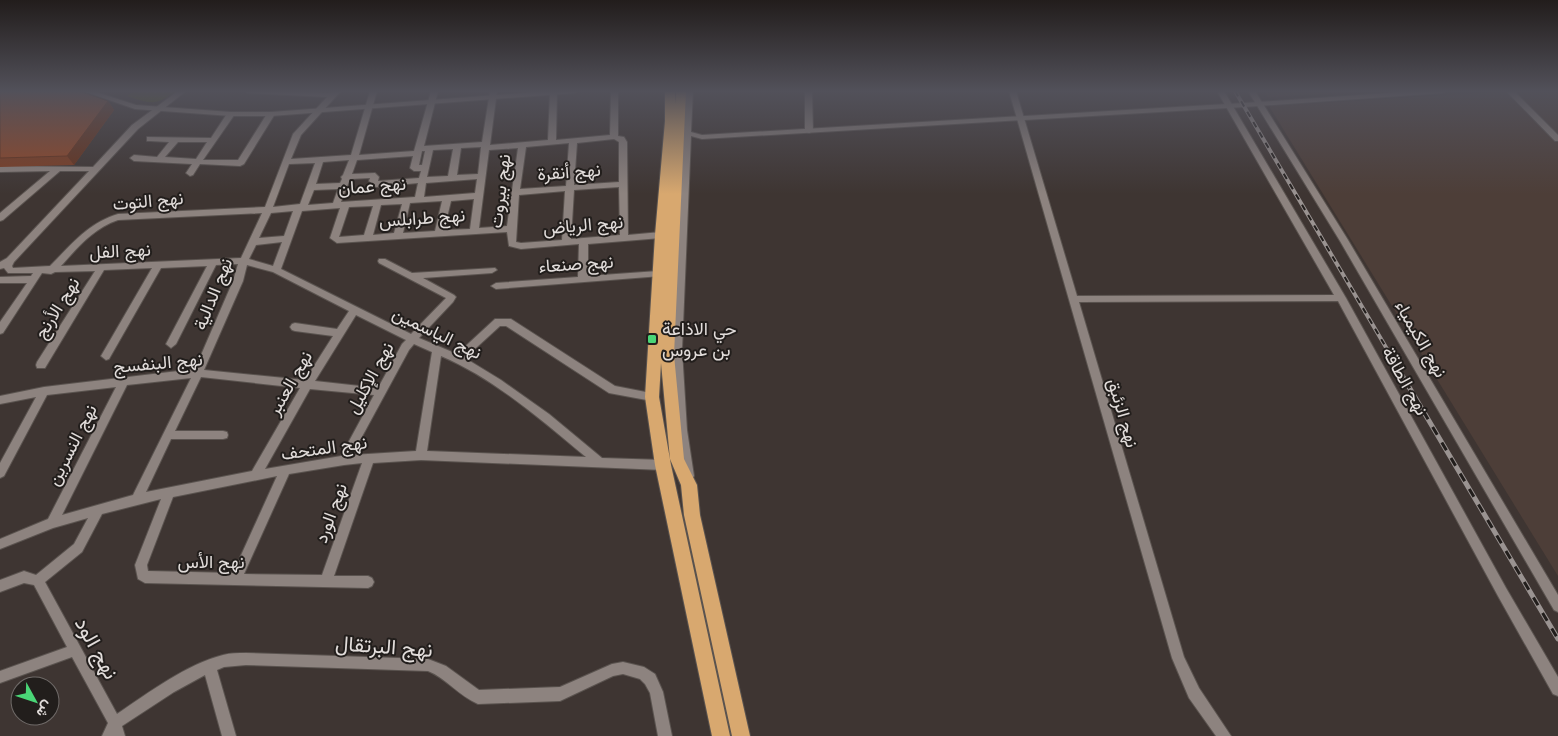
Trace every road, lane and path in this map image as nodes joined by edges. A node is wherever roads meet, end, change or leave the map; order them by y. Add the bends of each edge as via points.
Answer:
1 (137, 125) edge
2 (223, 125) edge
3 (264, 125) edge
4 (306, 125) edge
5 (364, 125) edge
6 (428, 125) edge
7 (489, 125) edge
8 (552, 125) edge
9 (614, 125) edge
10 (670, 125) edge
11 (679, 125) edge
12 (687, 125) edge
13 (809, 125) edge
14 (894, 125) edge
15 (1022, 125) edge
16 (1240, 125) edge
17 (1272, 125) edge
18 (1545, 125) edge
19 (809, 131) junction
20 (687, 133) junction
21 (614, 137) junction
22 (702, 137) junction
23 (150, 139) dead end
24 (176, 139) junction
25 (1558, 139) edge
26 (212, 140) junction
27 (574, 141) junction
28 (552, 142) junction
29 (487, 146) junction
30 (522, 146) junction
31 (685, 146) junction
32 (457, 147) junction
33 (423, 150) junction
34 (134, 158) dead end
35 (159, 158) junction
36 (354, 158) junction
37 (320, 160) junction
38 (197, 162) junction
39 (286, 162) junction
40 (10, 168) junction
41 (58, 168) junction
42 (0, 169) edge
43 (94, 169) junction
44 (190, 173) dead end
45 (482, 176) junction
46 (346, 177) junction
47 (452, 178) junction
48 (0, 179) edge
49 (423, 180) junction
50 (623, 184) junction
51 (342, 186) junction
52 (311, 187) junction
53 (570, 188) junction
54 (517, 192) junction
55 (478, 196) junction
56 (447, 198) junction
57 (419, 199) junction
58 (406, 200) junction
59 (378, 202) junction
60 (341, 205) junction
61 (301, 208) junction
62 (268, 210) junction
63 (0, 218) edge
64 (510, 229) junction
65 (474, 230) junction
66 (439, 233) junction
67 (660, 235) junction
68 (398, 236) junction
69 (624, 237) junction
70 (368, 238) junction
71 (287, 240) junction
72 (510, 241) joint
73 (584, 241) junction
74 (253, 242) junction
75 (566, 242) junction
76 (10, 260) junction
77 (244, 261) junction
78 (382, 261) dead end
79 (213, 262) junction
80 (158, 265) junction
81 (0, 266) edge
82 (101, 268) junction
83 (276, 270) junction
84 (492, 270) dead end
85 (51, 271) junction
86 (658, 274) junction
87 (37, 275) junction
88 (412, 276) junction
89 (583, 279) junction
90 (0, 280) edge
91 (496, 286) dead end
92 (1341, 298) junction
93 (1073, 299) junction
94 (354, 310) junction
95 (295, 327) dead end
96 (0, 330) edge
97 (338, 334) junction
98 (412, 339) junction
99 (171, 344) dead end
100 (437, 349) junction
101 (106, 356) dead end
102 (458, 359) junction
103 (41, 365) dead end
104 (198, 373) junction
105 (123, 383) junction
106 (307, 385) junction
107 (44, 391) junction
108 (380, 392) junction
109 (652, 397) junction
110 (0, 400) edge
111 (169, 435) junction
112 (223, 435) dead end
113 (421, 455) junction
114 (369, 458) junction
115 (344, 460) junction
116 (600, 462) junction
117 (663, 465) junction
118 (285, 471) junction
119 (0, 474) edge
120 (256, 475) junction
121 (689, 485) junction
122 (169, 492) junction
123 (137, 499) junction
124 (98, 510) junction
125 (52, 523) junction
126 (0, 544) edge
127 (236, 579) junction
128 (326, 580) junction
129 (38, 581) junction
130 (368, 582) dead end
131 (0, 586) edge
132 (1558, 606) edge
133 (75, 650) junction
134 (210, 666) junction
135 (0, 677) edge
136 (1558, 689) edge
137 (116, 729) edge
138 (109, 736) edge
139 (229, 736) edge
140 (665, 736) edge
141 (721, 736) edge
142 (741, 736) edge
143 (1224, 736) edge

1 - 43 street
2 - 26 street
3 - 38 street via 239,163
4 - 39 street, نهج الدالية via 297,134
5 - 36 street
6 - 33 street
7 - 29 street
8 - 28 street
9 - 21 street
10 - 67 highway
11 - 121 highway via 667,355 677,460
12 - 20 street
13 - 19 street
14 - 19 street
15 - 93 street, نهج الزئبق
16 - 92 street, نهج الطاقة
17 - 132 street, نهج الكيمياء via 1344,240
18 - 25 street
19 - 22 street
20 - 22 street
20 - 31 street
21 - 27 street
21 - 50 street via 621,138 623,142
22 - 31 street
23 - 24 street
24 - 26 street
24 - 35 street
26 - 38 street
27 - 28 street
27 - 53 street
28 - 30 street
29 - 30 street
29 - 32 street
29 - 45 street
30 - 54 street, نهج بيروت
31 - 121 street via 677,350
32 - 33 street
32 - 47 street
33 - 36 street
33 - 49 street
34 - 35 street
35 - 38 street
36 - 37 street
36 - 46 street
37 - 39 street
37 - 52 street
38 - 44 street
39 - 62 street, نهج الدالية
40 - 41 street
40 - 42 street
40 - 48 street
41 - 43 street
41 - 63 street
43 - 76 street
45 - 47 street
45 - 55 street
46 - 49 street via 372,175 376,184
46 - 51 street
47 - 49 street
49 - 57 street
50 - 53 street, نهج أنقرة
50 - 69 street
51 - 52 street
51 - 60 street
52 - 61 street
53 - 54 street, نهج أنقرة
53 - 75 street
54 - 64 street, نهج بيروت
55 - 56 street, نهج عمان
55 - 65 street
56 - 57 street, نهج عمان
56 - 66 street
57 - 58 street, نهج عمان
58 - 59 street, نهج عمان
58 - 68 street
59 - 60 street, نهج عمان
59 - 70 street
60 - 61 street, نهج عمان
60 - 70 street, نهج طرابلس via 335,240
61 - 62 street, نهج عمان
61 - 71 street
62 - 74 street, نهج الدالية
62 - 85 street, نهج التوت via 109,219 94,227
64 - 65 street, نهج طرابلس
64 - 72 street, نهج بيروت
65 - 66 street, نهج طرابلس
66 - 68 street, نهج طرابلس
67 - 69 street, نهج الرياض
67 - 86 highway
68 - 70 street, نهج طرابلس
69 - 73 street, نهج الرياض
71 - 74 street
71 - 83 street
72 - 75 street, نهج الرياض via 521,246
73 - 75 street, نهج الرياض
73 - 89 street
74 - 77 street, نهج الدالية
76 - 81 street
76 - 87 street, نهج الفل via 7,266 12,271
77 - 79 street, نهج الفل
77 - 83 street, نهج الياسمين
77 - 104 street, نهج الدالية
78 - 88 street
79 - 80 street, نهج الفل
79 - 99 street
80 - 82 street, نهج الفل
80 - 101 street
82 - 85 street, نهج الفل
82 - 103 street, نهج الأرنج
83 - 94 street, نهج الياسمين
84 - 88 street
85 - 87 street, نهج الفل
86 - 89 street, نهج صنعاء
86 - 109 highway
87 - 90 street
87 - 96 street
88 - 98 street, نهج الإكليل via 451,297
89 - 91 street, نهج صنعاء
92 - 93 street
92 - 136 street, نهج الطاقة
93 - 143 street, نهج الزئبق via 1178,658 1194,693
94 - 97 street, نهج العنبر
94 - 98 street, نهج الياسمين
95 - 97 street
97 - 106 street, نهج العنبر
98 - 100 street, نهج الياسمين
98 - 108 street, نهج الإكليل
100 - 102 street, نهج الياسمين
100 - 113 street
102 - 109 street via 498,322 508,322 613,390
102 - 116 street, نهج الياسمين via 545,417
104 - 105 street, نهج البنفسج
104 - 106 street, نهج البنفسج
104 - 111 street, نهج الدالية
105 - 107 street, نهج البنفسج
105 - 125 street, نهج النسرين
106 - 108 street, نهج البنفسج
106 - 120 street, نهج العنبر
107 - 110 street, نهج البنفسج
107 - 119 street
108 - 115 street, نهج الإكليل
109 - 117 highway
111 - 112 street
111 - 123 street, نهج الدالية
113 - 114 street, نهج المتحف
113 - 116 street, نهج المتحف
114 - 115 street, نهج المتحف
114 - 128 street, نهج الورد
115 - 118 street, نهج المتحف
116 - 117 street, نهج المتحف
117 - 141 highway
118 - 120 street, نهج المتحف
118 - 127 street
120 - 122 street, نهج المتحف
121 - 142 highway via 692,514
122 - 123 street, نهج المتحف
122 - 127 street, نهج الأس via 141,565 142,575 154,579
123 - 124 street, نهج المتحف
124 - 125 street, نهج المتحف
124 - 129 street via 78,548
125 - 126 street, نهج المتحف
127 - 128 street, نهج الأس
128 - 130 street, نهج الأس
129 - 131 street via 24,577
129 - 133 street, نهج الود
133 - 135 street
133 - 137 street, نهج الود
134 - 137 street, نهج البرتقال via 144,702
134 - 139 street
134 - 140 street, نهج البرتقال via 246,659 428,665 472,695 488,697 560,694 623,668 650,679
137 - 138 street

